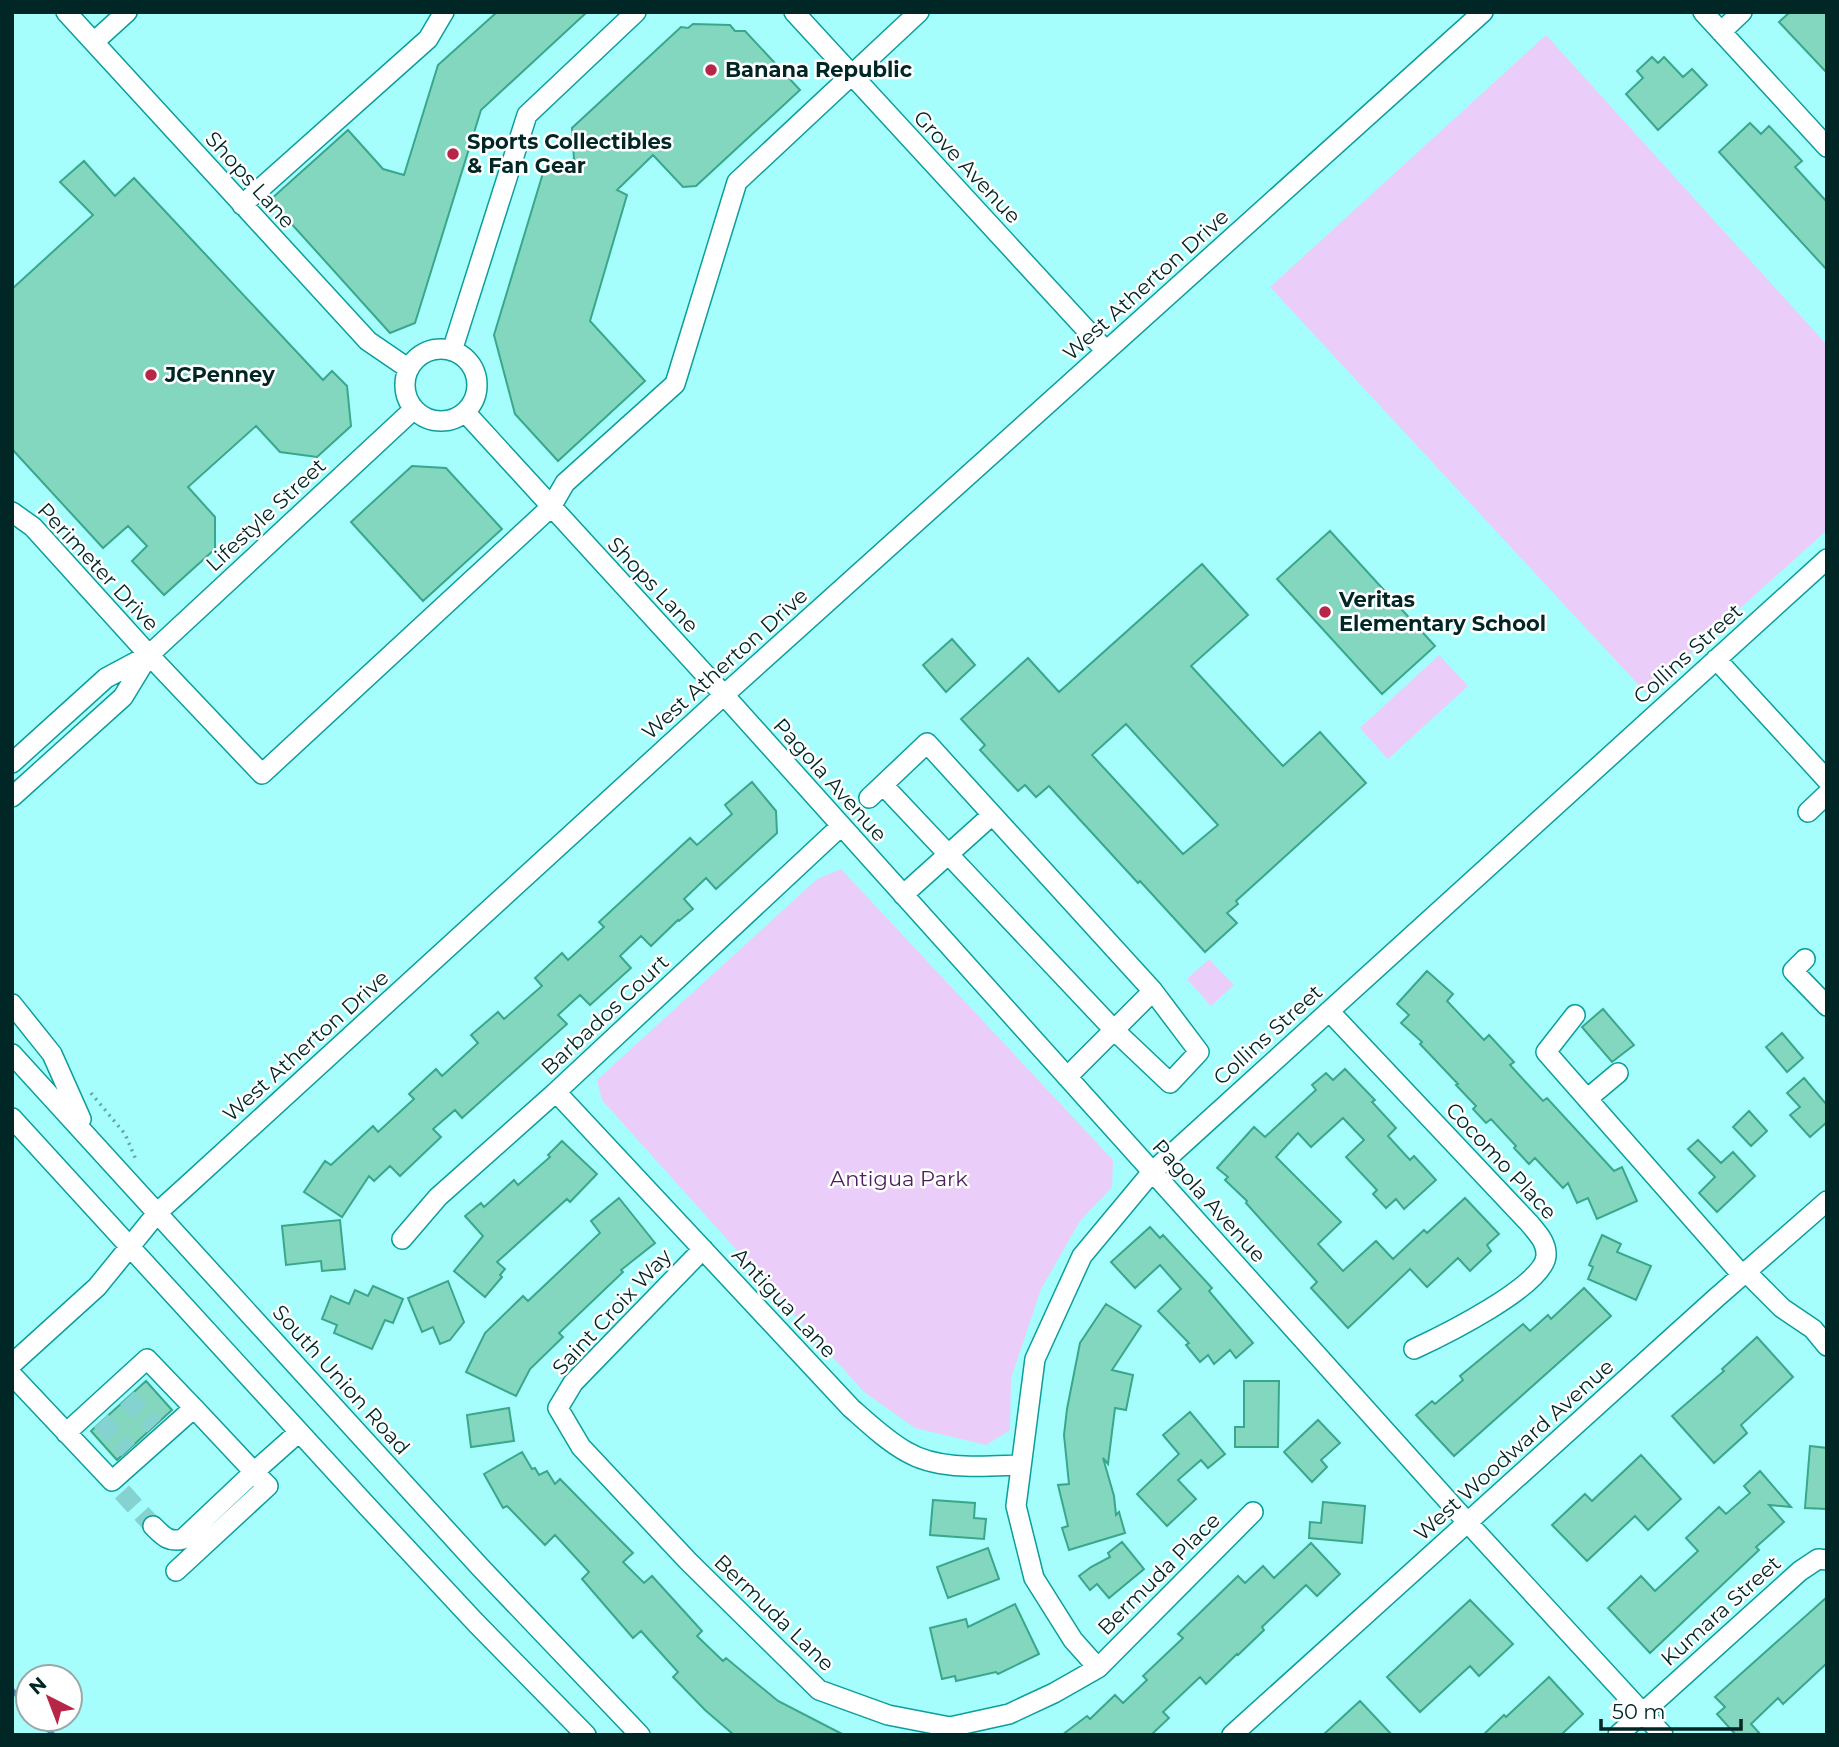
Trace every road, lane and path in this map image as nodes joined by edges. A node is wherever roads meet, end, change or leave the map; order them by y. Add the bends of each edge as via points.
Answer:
1 (66, 12) edge
2 (127, 12) edge
3 (444, 12) edge
4 (636, 12) edge
5 (794, 12) edge
6 (919, 12) edge
7 (1483, 12) edge
8 (1703, 12) edge
9 (1742, 12) edge
10 (1721, 32) junction
11 (94, 42) junction
12 (851, 74) junction
13 (1827, 147) edge
14 (242, 205) junction
15 (452, 351) junction
16 (1106, 351) junction
17 (409, 369) junction
18 (414, 409) junction
19 (465, 411) junction
20 (551, 507) junction
21 (12, 512) edge
22 (1827, 559) edge
23 (149, 655) junction
24 (1716, 659) junction
25 (724, 695) junction
26 (12, 762) edge
27 (1827, 780) edge
28 (883, 785) junction
29 (1827, 794) edge
30 (12, 797) edge
31 (869, 798) dead end
32 (1808, 812) dead end
33 (992, 815) junction
34 (841, 826) junction
35 (949, 854) junction
36 (904, 895) junction
37 (1805, 959) dead end
38 (1153, 991) junction
39 (12, 1004) edge
40 (1827, 1006) edge
41 (1329, 1011) junction
42 (1575, 1015) dead end
43 (1114, 1030) junction
44 (12, 1054) edge
45 (1618, 1073) dead end
46 (1067, 1077) junction
47 (555, 1092) junction
48 (1587, 1099) junction
49 (12, 1118) edge
50 (89, 1136) junction
51 (1152, 1172) junction
52 (1827, 1201) edge
53 (158, 1212) junction
54 (402, 1238) dead end
55 (128, 1246) junction
56 (703, 1249) junction
57 (1744, 1273) junction
58 (1827, 1346) edge
59 (1414, 1349) dead end
60 (12, 1364) edge
61 (12, 1376) edge
62 (194, 1408) junction
63 (558, 1408) joint
64 (299, 1432) junction
65 (66, 1433) junction
66 (1021, 1465) junction
67 (254, 1472) junction
68 (1253, 1512) dead end
69 (1468, 1523) junction
70 (153, 1526) tunnel mouth
71 (1827, 1560) edge
72 (176, 1571) dead end
73 (1098, 1668) junction
74 (1642, 1713) junction
75 (934, 1729) edge
76 (586, 1735) edge
77 (640, 1735) edge
78 (1232, 1735) edge
79 (1618, 1735) edge
80 (1663, 1735) edge

1 - 11 street, Shops Lane
2 - 11 street
3 - 14 street via 428,39
4 - 15 street via 527,116
5 - 12 street, Grove Avenue
6 - 12 street
7 - 16 street, West Atherton Drive
8 - 10 street
9 - 10 street
10 - 13 street
11 - 14 street, Shops Lane
12 - 16 street, Grove Avenue
12 - 20 street via 737,183 675,384 565,483
14 - 17 street, Shops Lane via 368,341
15 - 17 street via 422,354
15 - 19 street via 466,359 477,379 473,401
16 - 25 street, West Atherton Drive
17 - 18 street via 405,393
18 - 19 street via 436,421 447,421
18 - 23 street, Lifestyle Street
19 - 20 street, Shops Lane
20 - 23 street, Perimeter Drive via 262,774
20 - 25 street, Shops Lane
21 - 23 street, Perimeter Drive via 33,527
22 - 24 street, Collins Street
23 - 26 street, Lifestyle Street via 106,678
23 - 30 street, Lifestyle Street via 122,697
24 - 27 street
24 - 41 street, Collins Street
25 - 34 street, Pagola Avenue
25 - 53 street, West Atherton Drive
28 - 31 street
28 - 33 street via 927,743
28 - 35 street
29 - 32 street
33 - 35 street
33 - 38 street
34 - 36 street, Pagola Avenue
34 - 47 street, Barbados Court
35 - 36 street
35 - 43 street
36 - 46 street, Pagola Avenue
37 - 40 street via 1793,971
38 - 43 street
38 - 43 street via 1199,1052 1170,1083
39 - 50 street via 52,1054
41 - 51 street, Collins Street
41 - 59 street, Cocomo Place via 1545,1243 1546,1258 1534,1278 1460,1328
42 - 48 street via 1546,1052
43 - 46 street
44 - 50 street, South Union Road
45 - 48 street
46 - 51 street, Pagola Avenue
47 - 54 street, Barbados Court via 438,1197
47 - 56 street, Antigua Lane
48 - 57 street
49 - 55 street
50 - 53 street, South Union Road
51 - 66 street, Collins Street via 1082,1256 1035,1359
51 - 69 street, Pagola Avenue
52 - 57 street, West Woodward Avenue
53 - 55 street, West Atherton Drive
53 - 77 street, South Union Road via 480,1567
55 - 60 street, West Atherton Drive via 97,1287
55 - 64 street
56 - 63 street, Saint Croix Way via 573,1383
56 - 66 street, Antigua Lane via 851,1408 908,1454 951,1466
57 - 58 street via 1813,1329
57 - 69 street, West Woodward Avenue
61 - 65 street
62 - 65 street via 147,1359 96,1416
62 - 65 street via 132,1455 117,1487
62 - 67 street
63 - 75 street, Bermuda Lane via 581,1447 819,1690
64 - 67 street
64 - 76 street
66 - 73 street, Collins Street via 1016,1506 1034,1578 1073,1640
67 - 70 street via 183,1539 166,1539
67 - 72 street via 268,1486
68 - 73 street, Bermuda Place
69 - 74 street, Pagola Avenue
69 - 78 street, West Woodward Avenue
71 - 74 street, Kumara Street via 1818,1559 1800,1571
73 - 75 street, Bermuda Lane via 1009,1714
74 - 79 street, Kumara Street
74 - 80 street, Pagola Avenue

